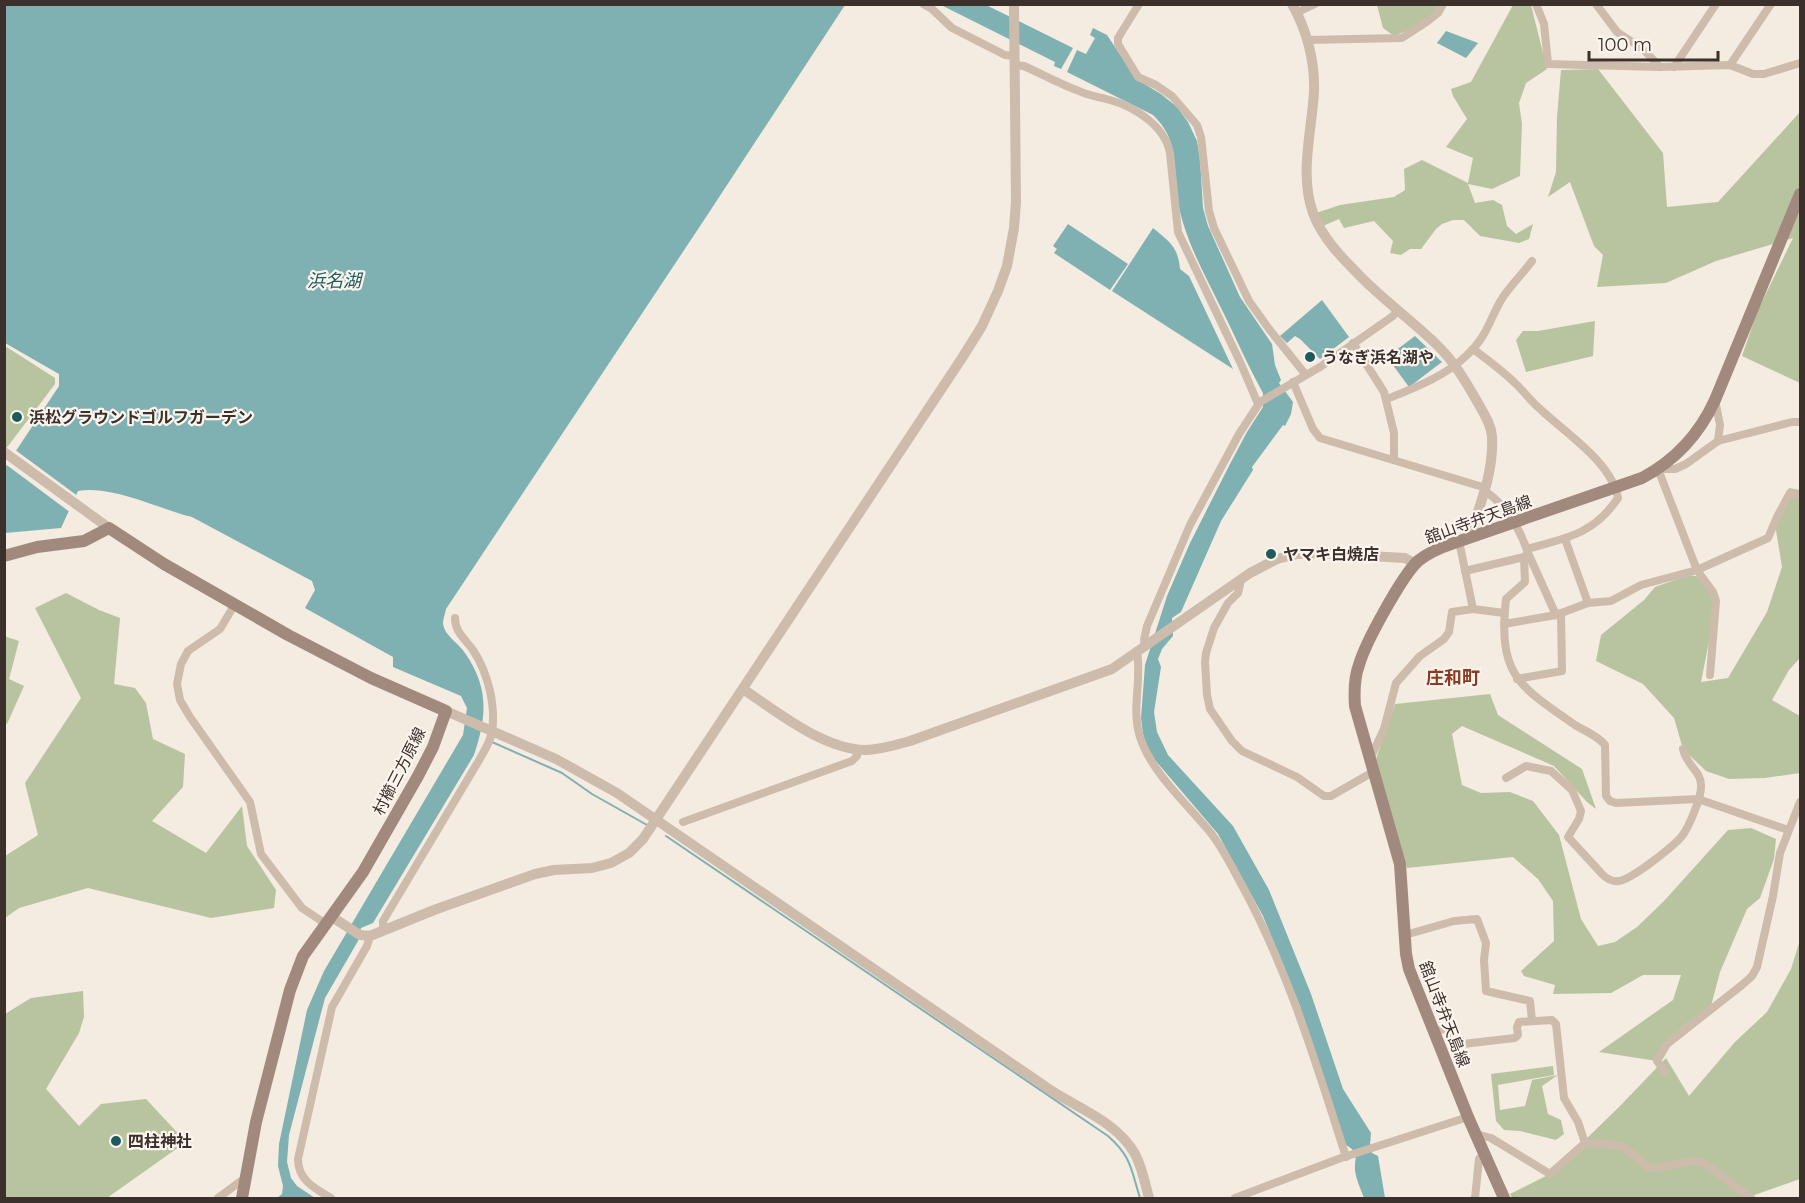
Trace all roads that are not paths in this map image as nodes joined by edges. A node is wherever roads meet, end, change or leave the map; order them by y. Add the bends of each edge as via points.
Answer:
1 (923, 4) edge
2 (1139, 4) edge
3 (1315, 4) edge
4 (1443, 4) edge
5 (1536, 4) edge
6 (1596, 4) edge
7 (1716, 4) edge
8 (1772, 4) edge
9 (1014, 8) edge
10 (1294, 9) edge
11 (1307, 40) junction
12 (1015, 57) junction
13 (1800, 63) edge
14 (1730, 65) junction
15 (1660, 67) junction
16 (1674, 67) junction
17 (1800, 194) edge
18 (1532, 261) dead end
19 (1397, 311) junction
20 (1353, 343) junction
21 (1473, 349) junction
22 (1455, 365) junction
23 (1306, 375) junction
24 (1290, 384) junction
25 (1387, 399) junction
26 (1715, 400) junction
27 (1259, 403) junction
28 (1800, 422) edge
29 (1718, 441) junction
30 (7, 454) edge
31 (1394, 460) junction
32 (1658, 469) junction
33 (1616, 487) junction
34 (1485, 489) junction
35 (1800, 495) edge
36 (1514, 522) junction
37 (109, 528) junction
38 (1464, 539) junction
39 (1565, 539) junction
40 (1526, 553) junction
41 (4, 556) edge
42 (1415, 564) junction
43 (1697, 570) junction
44 (1465, 571) junction
45 (1241, 579) junction
46 (1588, 603) junction
47 (235, 604) junction
48 (1473, 609) junction
49 (1504, 613) junction
50 (1559, 614) junction
51 (455, 618) dead end
52 (1504, 624) junction
53 (1144, 647) junction
54 (1710, 675) dead end
55 (1517, 679) junction
56 (743, 689) junction
57 (446, 711) junction
58 (489, 730) junction
59 (1683, 749) dead end
60 (857, 750) junction
61 (1370, 759) junction
62 (1373, 772) junction
63 (1506, 778) dead end
64 (1698, 799) junction
65 (1800, 802) edge
66 (657, 820) junction
67 (683, 822) dead end
68 (1788, 830) junction
69 (332, 921) junction
70 (383, 931) junction
71 (365, 935) junction
72 (1405, 935) junction
73 (1532, 1020) junction
74 (1433, 1031) junction
75 (1665, 1072) dead end
76 (1468, 1116) junction
77 (1476, 1134) junction
78 (1585, 1143) junction
79 (1485, 1153) junction
80 (1346, 1157) junction
81 (245, 1181) junction
82 (218, 1198) edge
83 (242, 1198) edge
84 (331, 1198) edge
85 (1149, 1198) edge
86 (1235, 1198) edge
87 (1475, 1198) edge
88 (1504, 1198) edge
89 (1751, 1198) edge

1 - 12 street via 952,28
2 - 23 street via 1118,44 1138,77 1172,96 1197,125 1214,228 1249,301
3 - 10 street
4 - 11 street via 1438,13 1402,38
5 - 15 street via 1544,24 1548,64
6 - 15 street via 1617,32 1643,49
7 - 16 street
8 - 14 street
9 - 12 street
10 - 11 street
11 - 19 street via 1314,80 1307,166 1313,214 1329,241
12 - 27 street via 1024,66 1088,95 1112,100 1162,132 1170,153 1178,232
12 - 56 street via 1015,215 1006,266 993,302 962,358
13 - 14 street via 1764,74
14 - 16 street
15 - 16 street
17 - 26 main road, 舘山寺弁天島線
18 - 21 street via 1503,297 1490,326
19 - 20 street
19 - 22 street
20 - 23 street
20 - 25 street
21 - 22 street
21 - 33 street via 1581,445
22 - 25 street
22 - 34 street via 1491,430
23 - 24 street
24 - 27 street
24 - 31 street via 1320,438
25 - 31 street via 1394,433
26 - 29 street via 1720,425
26 - 32 main road, 舘山寺弁天島線 via 1693,438
27 - 53 street via 1190,525 1147,626
28 - 29 street
29 - 32 street via 1686,464
30 - 37 street
31 - 34 street
32 - 33 main road, 舘山寺弁天島線
32 - 43 street
33 - 36 main road, 舘山寺弁天島線
33 - 39 street via 1618,498 1607,514 1588,529
34 - 36 street
34 - 38 street
35 - 43 street via 1790,493 1768,538
36 - 38 main road, 舘山寺弁天島線
36 - 40 street
37 - 41 main road via 84,541
37 - 47 main road
38 - 42 main road, 舘山寺弁天島線
38 - 44 street
39 - 40 street
39 - 46 street
40 - 44 street
40 - 49 street via 1525,582 1506,599
40 - 50 street
42 - 45 street via 1405,558 1297,554 1268,563
42 - 61 main road, 舘山寺弁天島線 via 1399,586 1357,672 1355,706
43 - 46 street via 1641,585 1611,601
43 - 54 street via 1716,601
44 - 48 street
45 - 53 street
45 - 62 street via 1238,593 1214,628 1205,657 1208,702 1217,721 1242,751 1296,777 1324,796 1331,796
46 - 50 street
47 - 57 main road via 351,669
47 - 69 street via 220,629 188,651 177,684 180,700 250,802 261,854 302,908
48 - 49 street
48 - 61 street via 1452,612 1444,639 1420,656 1396,683 1384,729
49 - 52 street
50 - 52 street
50 - 55 street via 1562,671
51 - 58 street via 458,632 477,657 487,680 492,705
52 - 55 street via 1505,650
53 - 60 street via 1104,672 910,741 881,749
53 - 80 street via 1137,718 1143,746 1217,842 1264,929 1297,1007
55 - 64 street via 1540,702 1602,740 1606,796 1610,801
56 - 60 street via 826,741
56 - 66 street
57 - 58 street
57 - 69 main road, 村櫛三方原線 via 425,764
58 - 66 street via 576,770
58 - 70 street via 488,743 478,762 383,921
59 - 64 street via 1685,760 1698,773 1702,785
60 - 67 street via 852,761
61 - 62 main road, 舘山寺弁天島線
62 - 72 main road, 舘山寺弁天島線 via 1400,864
63 - 64 street via 1526,766 1551,771 1572,790 1581,811 1568,837 1602,874 1618,881 1629,878 1681,837
64 - 68 street
65 - 68 street
66 - 70 street via 637,847 611,863 535,874
66 - 85 street via 1052,1091 1118,1132 1140,1164
68 - 75 street via 1757,967 1742,986 1667,1044 1657,1061
69 - 71 street
69 - 81 main road, 村櫛三方原線 via 303,956 292,983
70 - 71 street
71 - 84 street via 367,946 332,1007 299,1152 302,1177
72 - 73 street via 1477,919 1486,943 1486,991 1530,1001
72 - 74 main road, 舘山寺弁天島線 via 1408,969
73 - 74 street via 1519,1022 1515,1038 1463,1044 1446,1029
73 - 78 street via 1552,1020 1556,1024 1564,1098
74 - 76 main road, 舘山寺弁天島線
76 - 77 main road, 舘山寺弁天島線
76 - 80 street
77 - 78 street via 1491,1138 1550,1174
77 - 79 main road, 舘山寺弁天島線
78 - 89 street via 1624,1147 1649,1168 1704,1163
79 - 87 street via 1479,1159
79 - 88 main road, 舘山寺弁天島線
80 - 86 street
81 - 82 street
81 - 83 main road, 村櫛三方原線

